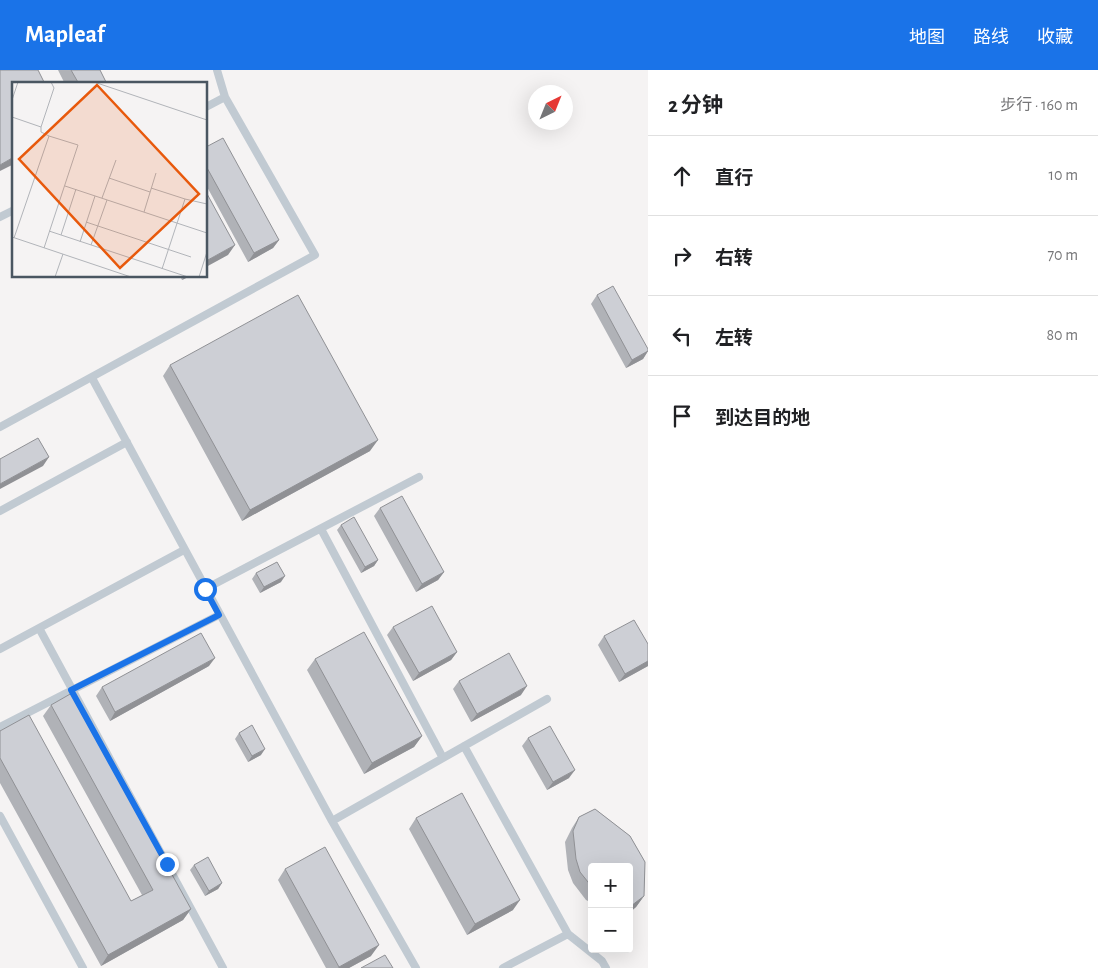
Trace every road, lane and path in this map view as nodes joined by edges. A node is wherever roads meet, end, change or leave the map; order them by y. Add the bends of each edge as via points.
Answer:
1 (217, 70) edge
2 (224, 97) junction
3 (208, 106) edge
4 (12, 211) edge
5 (0, 217) edge
6 (92, 378) junction
7 (0, 427) edge
8 (126, 442) junction
9 (420, 477) dead end
10 (0, 511) edge
11 (321, 529) junction
12 (184, 550) junction
13 (205, 589) junction
14 (219, 615) junction
15 (38, 628) junction
16 (0, 649) edge
17 (71, 690) junction
18 (547, 699) dead end
19 (0, 727) edge
20 (464, 746) junction
21 (444, 758) junction
22 (0, 816) edge
23 (332, 821) junction
24 (568, 934) junction
25 (83, 968) edge
26 (223, 968) edge
27 (416, 968) edge
28 (503, 968) edge
29 (606, 968) edge

1 - 2 lane
2 - 3 lane
2 - 6 lane via 315,255
4 - 5 lane
6 - 7 lane
6 - 8 lane
8 - 10 lane
8 - 12 lane
9 - 11 lane
11 - 13 lane
11 - 21 lane
12 - 13 lane
12 - 15 lane
13 - 14 lane
14 - 17 lane
14 - 23 lane
15 - 16 lane
15 - 17 lane
17 - 19 lane
17 - 26 lane
18 - 20 lane
20 - 21 lane
20 - 24 lane
21 - 23 lane
22 - 25 lane
23 - 27 lane
24 - 28 lane
24 - 29 lane via 602,961

